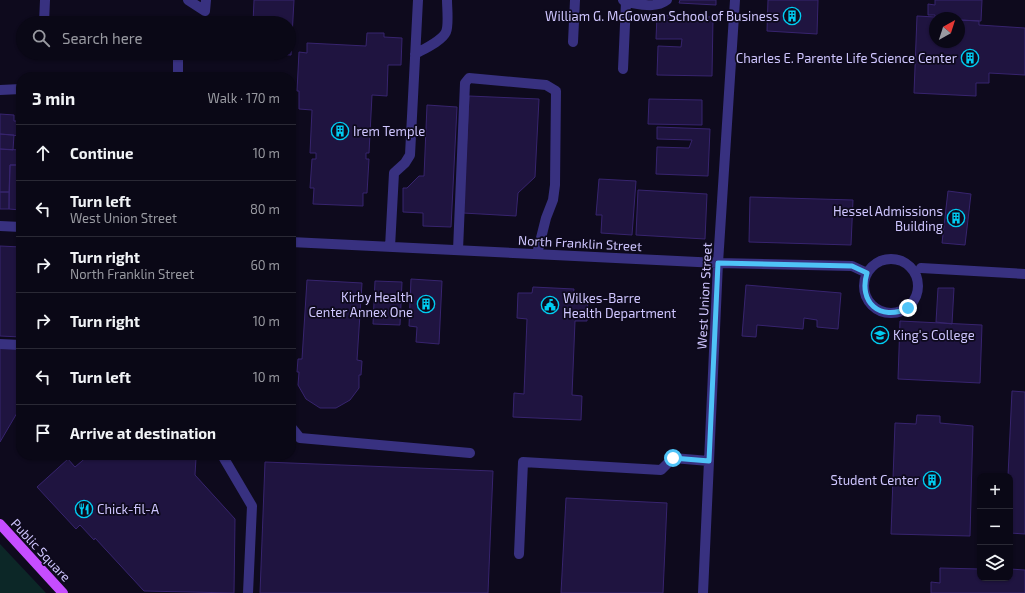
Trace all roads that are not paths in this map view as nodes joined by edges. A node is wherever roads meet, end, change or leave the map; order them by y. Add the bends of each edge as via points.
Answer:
1 (45, 0) edge
2 (188, 0) edge
3 (206, 0) edge
4 (418, 0) edge
5 (447, 0) edge
6 (575, 0) edge
7 (667, 0) edge
8 (735, 0) edge
9 (624, 1) edge
10 (44, 16) edge
11 (573, 42) dead end
12 (415, 54) junction
13 (178, 60) edge
14 (623, 69) dead end
15 (178, 72) edge
16 (0, 90) edge
17 (16, 90) edge
18 (0, 226) edge
19 (16, 227) edge
20 (296, 242) edge
21 (390, 247) junction
22 (458, 250) junction
23 (538, 254) junction
24 (718, 263) junction
25 (921, 268) dead end
26 (867, 273) junction
27 (1025, 274) edge
28 (0, 344) edge
29 (16, 345) edge
30 (296, 433) edge
31 (470, 453) dead end
32 (225, 460) edge
33 (709, 461) junction
34 (0, 524) edge
35 (519, 554) dead end
36 (63, 593) edge
37 (248, 593) edge
38 (703, 593) edge

1 - 10 street
2 - 3 street via 205,11
4 - 12 street
5 - 12 street via 446,31 431,46
6 - 11 street
7 - 9 street via 662,4 649,5
8 - 24 street, West Union Street
9 - 14 street
12 - 21 street via 410,155 406,163 394,173
13 - 15 street
16 - 17 street
18 - 19 street
20 - 21 street, North Franklin Street
21 - 22 street, North Franklin Street
22 - 23 street, North Franklin Street
22 - 23 street via 465,83 469,78 546,85 556,91 555,185
23 - 24 street, North Franklin Street
24 - 26 street, North Franklin Street via 852,266
24 - 33 street, West Union Street
25 - 27 street
26 - 26 street via 864,291 868,300 882,312 900,312 914,302 919,285 915,272 906,263 889,259 881,261
28 - 29 street
30 - 31 street via 300,438
32 - 37 street via 252,506
33 - 35 street via 673,458 661,470 523,462
33 - 38 street, West Union Street
34 - 36 main road, Public Square

